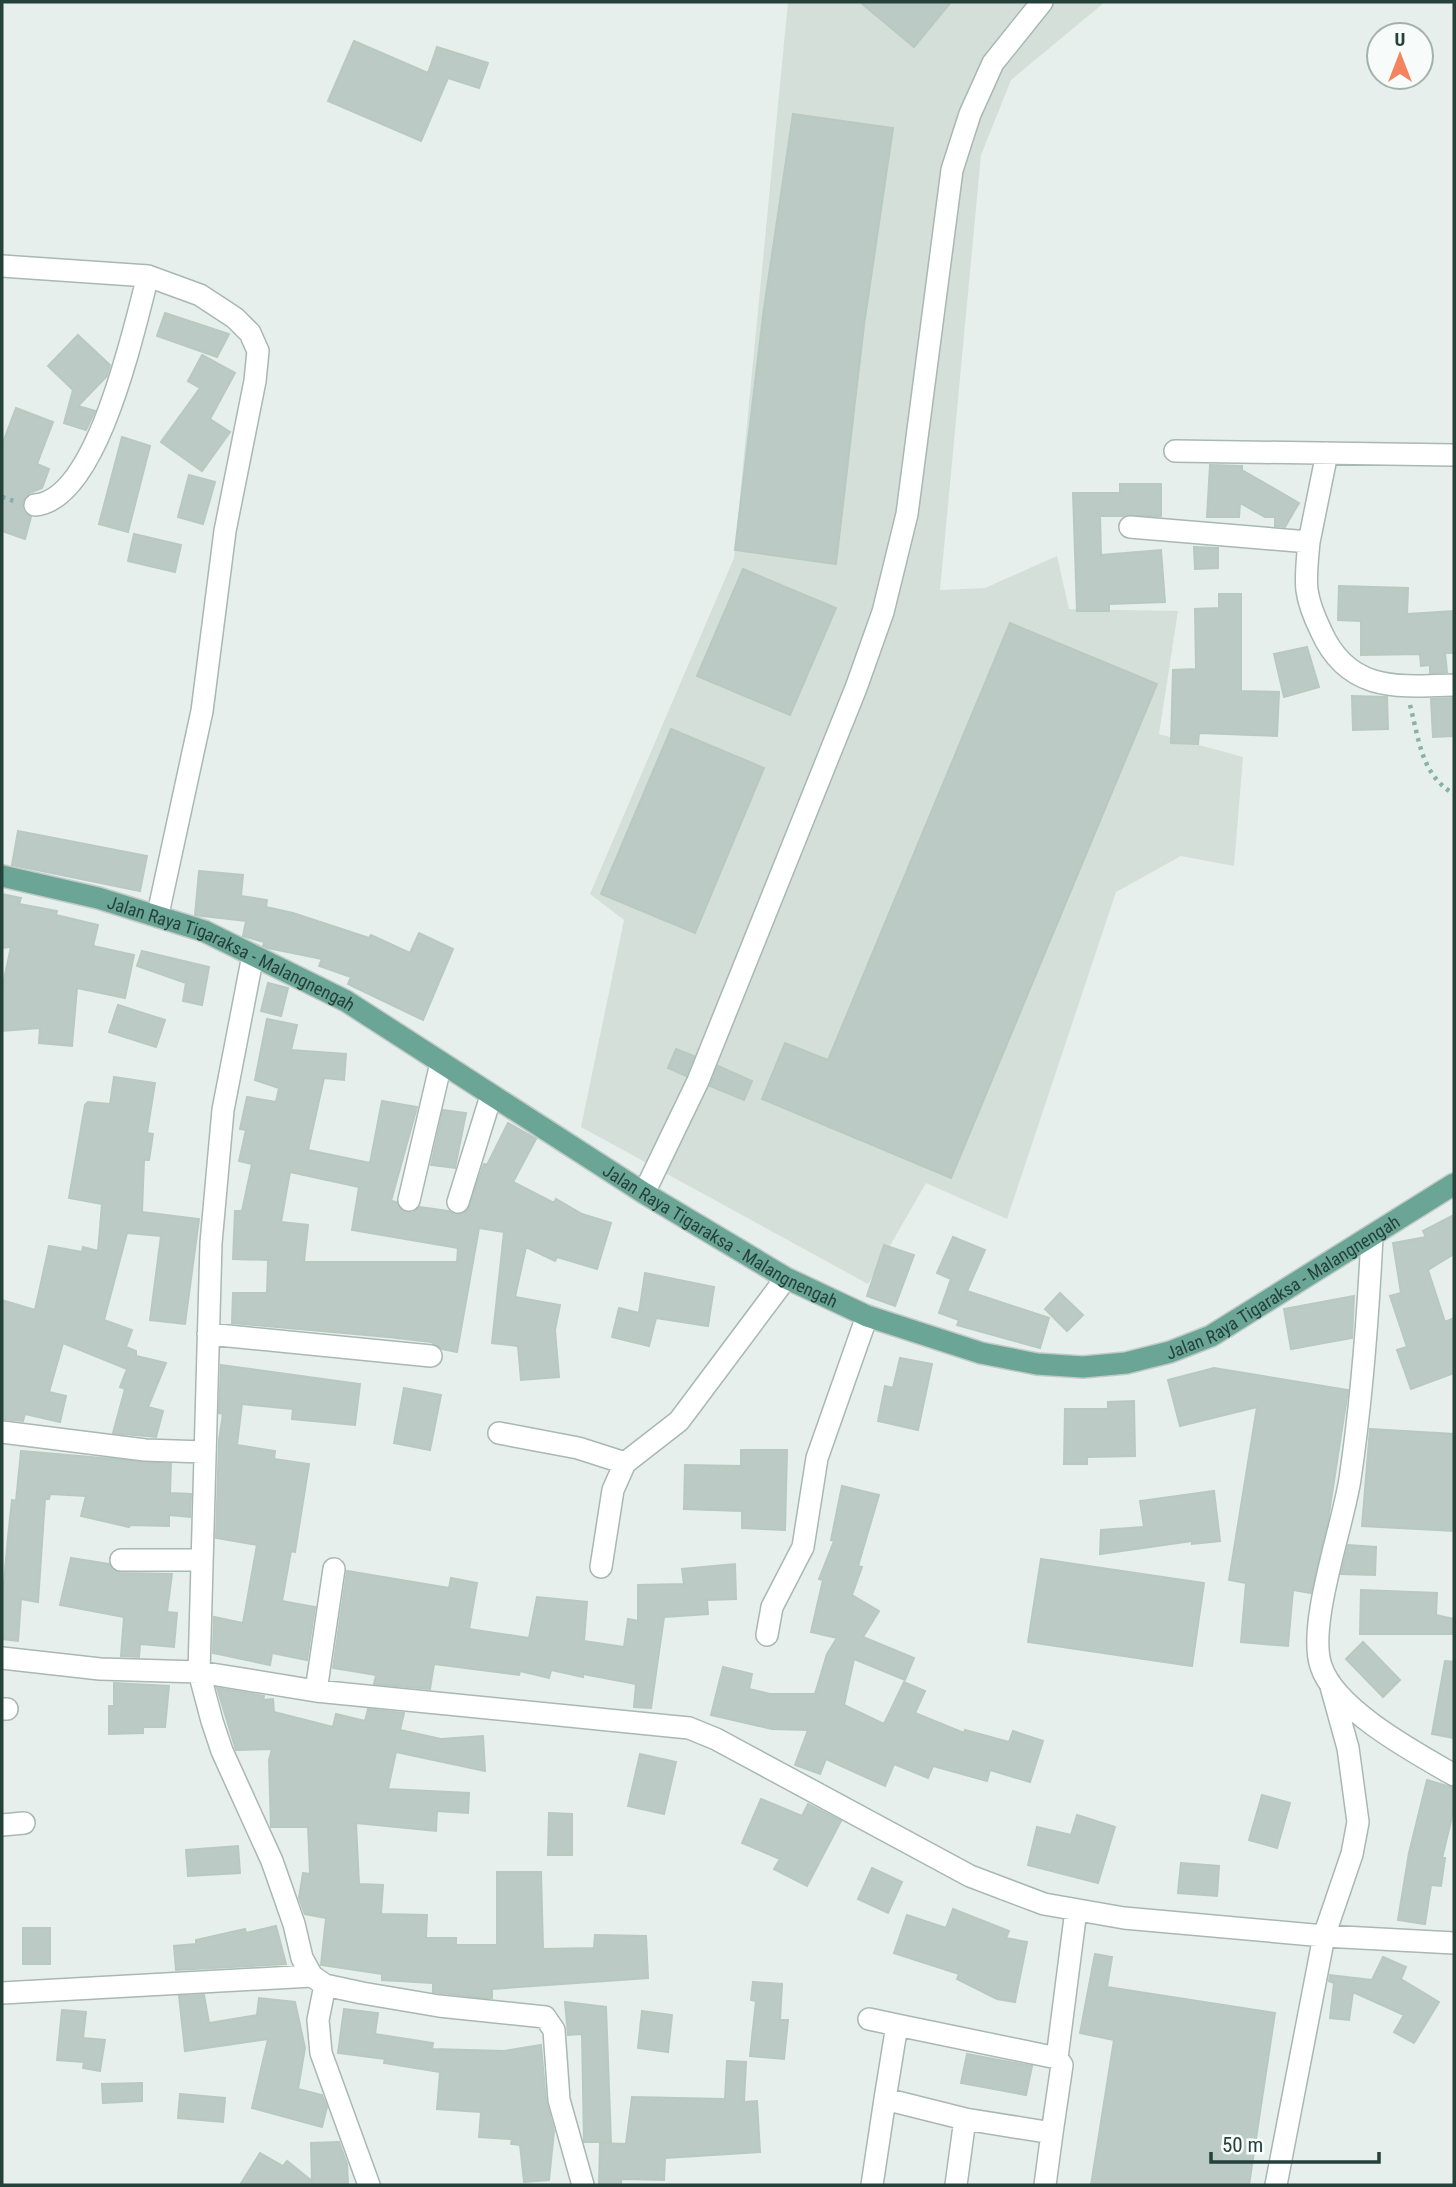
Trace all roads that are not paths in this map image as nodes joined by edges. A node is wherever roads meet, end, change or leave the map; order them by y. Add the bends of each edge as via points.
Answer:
1 (1042, 2) edge
2 (2, 266) edge
3 (148, 276) junction
4 (1175, 451) dead end
5 (1327, 453) junction
6 (1454, 455) edge
7 (35, 505) dead end
8 (1130, 527) dead end
9 (1309, 542) junction
10 (1454, 685) edge
11 (2, 876) edge
12 (158, 914) junction
13 (253, 955) junction
14 (441, 1063) junction
15 (491, 1096) junction
16 (1454, 1184) edge
17 (643, 1193) junction
18 (409, 1200) dead end
19 (458, 1202) dead end
20 (1372, 1236) junction
21 (786, 1278) junction
22 (867, 1316) junction
23 (208, 1335) junction
24 (430, 1356) dead end
25 (2, 1432) edge
26 (499, 1433) dead end
27 (204, 1452) junction
28 (625, 1463) junction
29 (121, 1560) dead end
30 (200, 1560) junction
31 (601, 1567) dead end
32 (334, 1569) dead end
33 (766, 1635) dead end
34 (2, 1658) edge
35 (199, 1672) junction
36 (1329, 1681) junction
37 (316, 1691) junction
38 (1454, 1775) edge
39 (23, 1823) dead end
40 (2, 1825) edge
41 (1076, 1910) junction
42 (1324, 1936) junction
43 (1454, 1943) edge
44 (319, 1981) junction
45 (2, 1993) edge
46 (869, 2019) dead end
47 (897, 2025) junction
48 (1056, 2058) junction
49 (885, 2099) junction
50 (965, 2119) junction
51 (1052, 2133) junction
52 (369, 2185) edge
53 (583, 2185) edge
54 (872, 2185) edge
55 (956, 2185) edge
56 (1045, 2185) edge
57 (1276, 2185) edge

1 - 17 street via 993,63 970,114 953,170 907,514 883,612 698,1081
2 - 3 street
3 - 7 street via 110,414 70,484 51,502
3 - 12 street via 200,295 235,318 258,351 225,531 202,711
4 - 5 street
5 - 6 street
5 - 9 street
8 - 9 street
9 - 10 street via 1306,600 1336,659 1368,680 1405,687
11 - 12 main road, Jalan Raya Tigaraksa - Malangnengah
12 - 13 main road, Jalan Raya Tigaraksa - Malangnengah
13 - 14 main road, Jalan Raya Tigaraksa - Malangnengah via 346,1001
13 - 23 street via 223,1110
14 - 15 main road, Jalan Raya Tigaraksa - Malangnengah
14 - 18 street
15 - 17 main road, Jalan Raya Tigaraksa - Malangnengah
15 - 19 street
16 - 20 main road, Jalan Raya Tigaraksa - Malangnengah
17 - 21 main road, Jalan Raya Tigaraksa - Malangnengah
20 - 22 main road, Jalan Raya Tigaraksa - Malangnengah via 1211,1336 1126,1363 1083,1367 1037,1364 981,1353
20 - 36 street via 1369,1329 1350,1480 1318,1620 1321,1666
21 - 22 main road, Jalan Raya Tigaraksa - Malangnengah
21 - 28 street via 680,1421
22 - 33 street via 817,1458 803,1547 772,1607
23 - 24 street
23 - 27 street
25 - 27 street via 145,1450
26 - 28 street via 578,1448
27 - 30 street
28 - 31 street via 613,1490
29 - 30 street
30 - 35 street
32 - 37 street
34 - 35 street via 100,1669
35 - 37 street
35 - 44 street via 222,1751 272,1861 302,1958
36 - 38 street via 1352,1707
36 - 42 street via 1348,1748 1358,1822 1350,1863
37 - 41 street via 689,1728 970,1876 1044,1904
39 - 40 street
41 - 42 street
41 - 48 street
42 - 43 street
42 - 57 street
44 - 45 street
44 - 52 street via 321,2053
44 - 53 street via 439,2006 545,2018 554,2030 559,2100
46 - 47 street
47 - 48 street
47 - 49 street
48 - 51 street via 1062,2065
49 - 50 street
49 - 54 street
50 - 51 street
50 - 55 street
51 - 56 street

